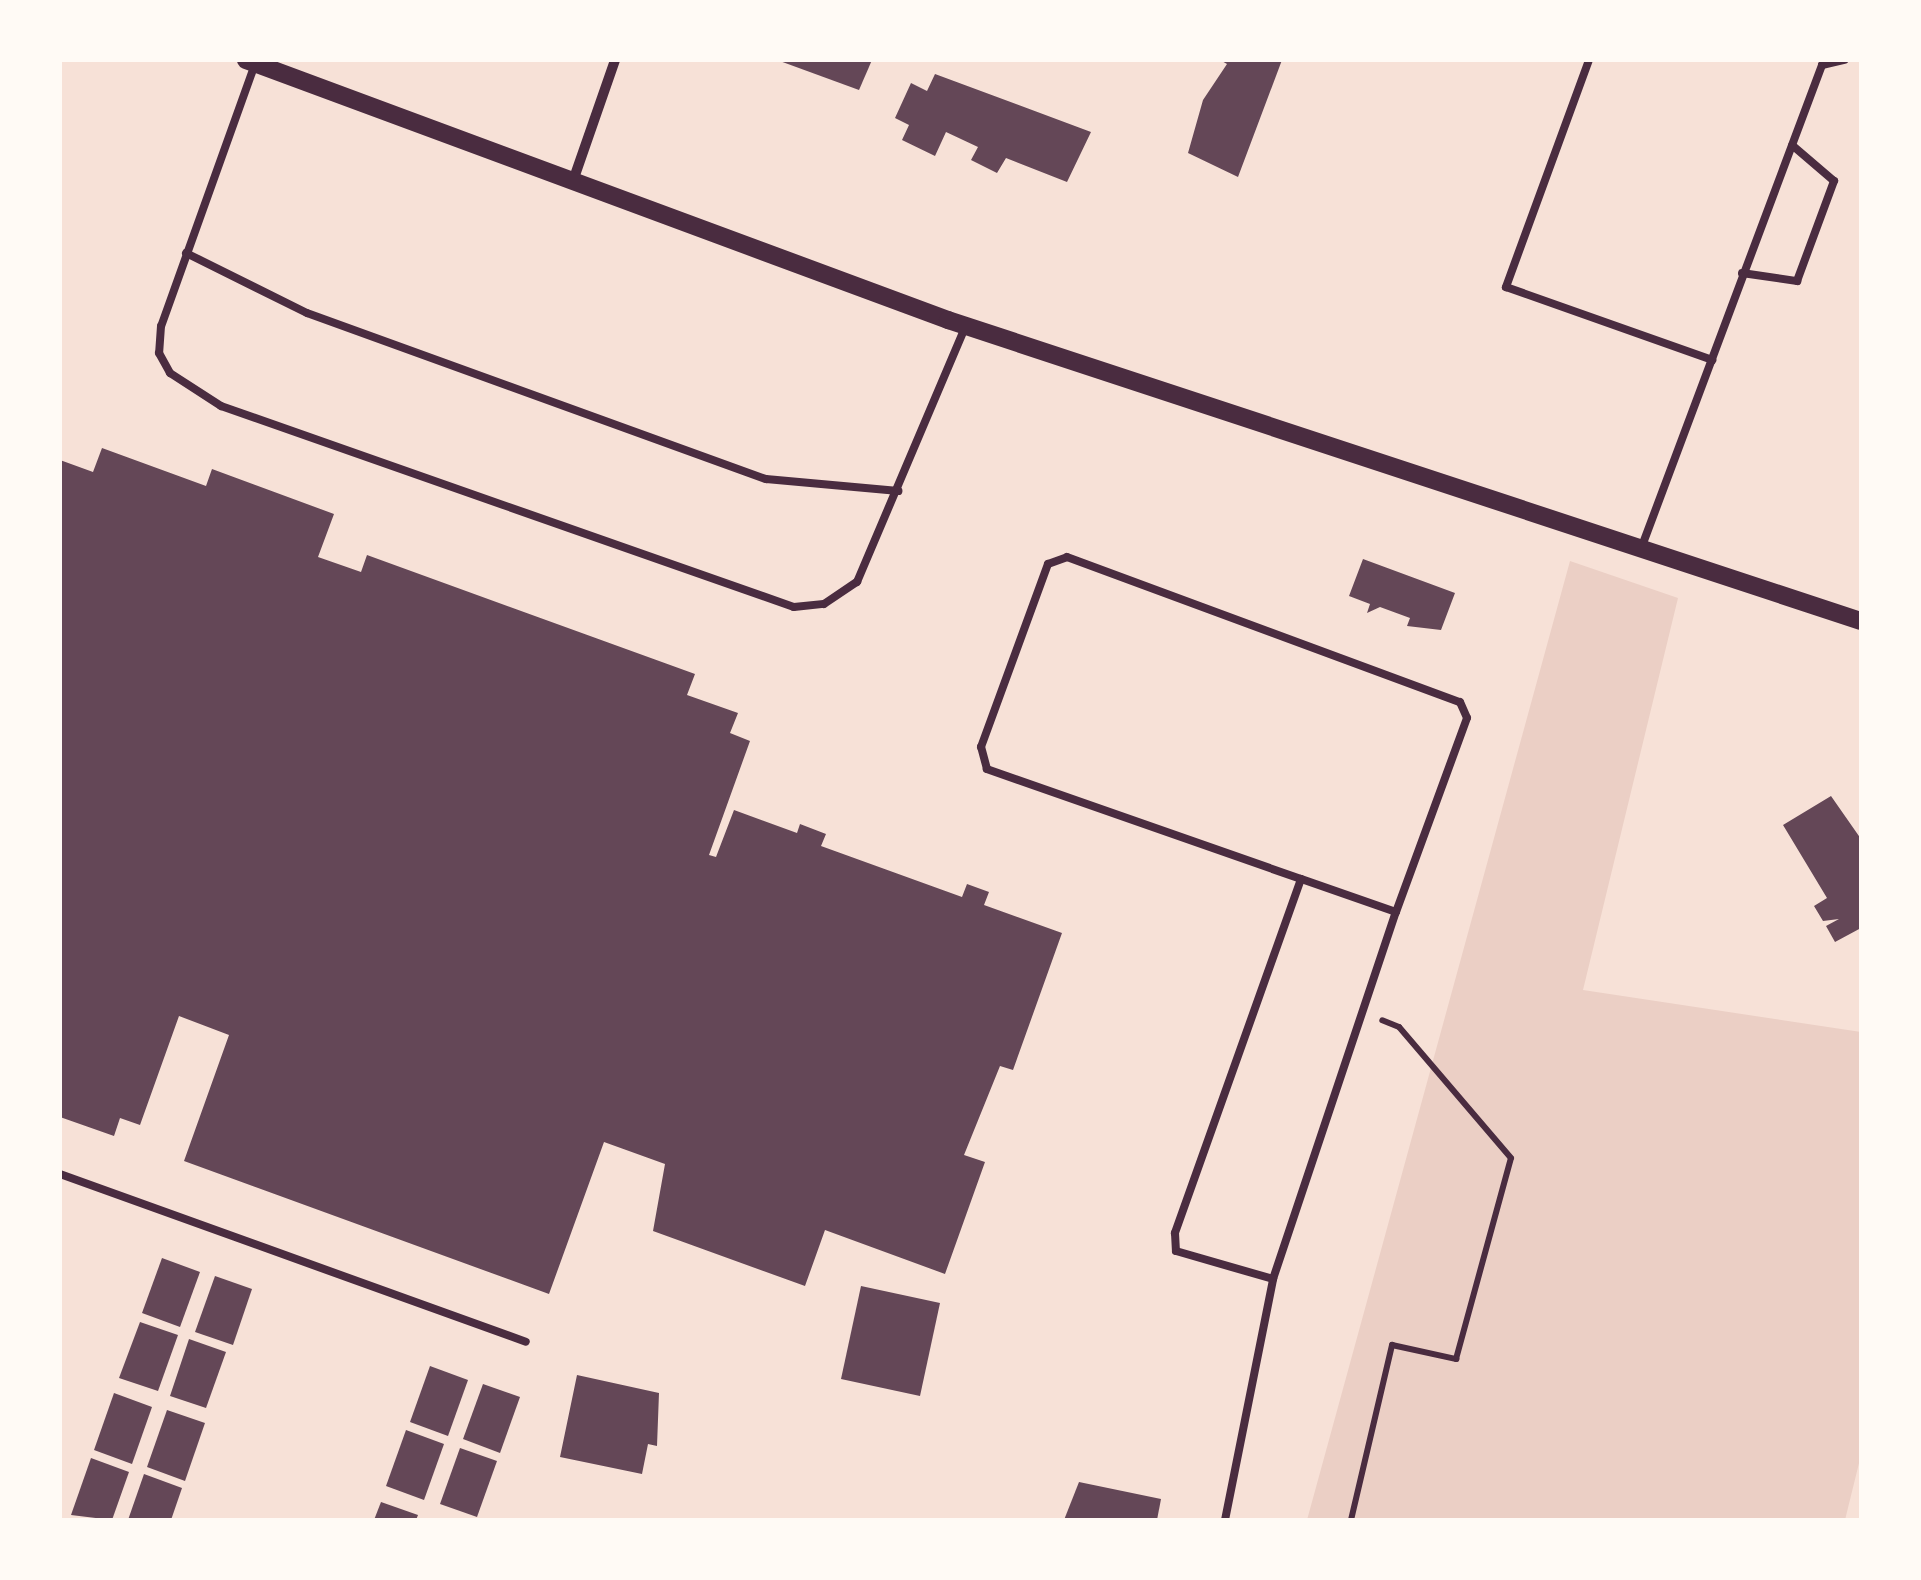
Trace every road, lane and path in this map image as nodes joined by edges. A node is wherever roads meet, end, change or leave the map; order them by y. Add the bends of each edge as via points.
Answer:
1 (615, 60) edge
2 (1589, 60) edge
3 (1810, 60) edge
4 (1844, 60) edge
5 (250, 62) edge
6 (1822, 65) junction
7 (1792, 146) junction
8 (574, 178) junction
9 (186, 253) junction
10 (1742, 273) junction
11 (966, 325) junction
12 (1712, 360) junction
13 (898, 491) junction
14 (1641, 548) junction
15 (1861, 621) edge
16 (1301, 879) junction
17 (1396, 912) junction
18 (1362, 1013) junction
19 (60, 1174) edge
20 (1272, 1279) junction
21 (526, 1342) dead end
22 (1225, 1520) edge
23 (1351, 1520) edge

1 - 8 street
2 - 12 lane via 1506,286
3 - 6 lane
4 - 6 lane
5 - 8 street
5 - 9 lane
6 - 7 lane
7 - 10 lane
7 - 10 lane via 1834,181 1797,280
8 - 11 street
9 - 13 lane via 307,313 766,479
9 - 13 lane via 159,353 194,393 794,607 824,604 857,582
10 - 12 lane
11 - 13 lane
11 - 14 street
12 - 14 lane
14 - 15 street
16 - 17 lane
16 - 17 lane via 987,769 981,747 1048,564 1067,557 1460,702 1467,718
16 - 20 lane via 1174,1232 1176,1250
17 - 18 lane
18 - 20 lane
18 - 23 path via 1398,1027 1511,1158 1456,1358 1392,1344
19 - 21 lane
20 - 22 lane

